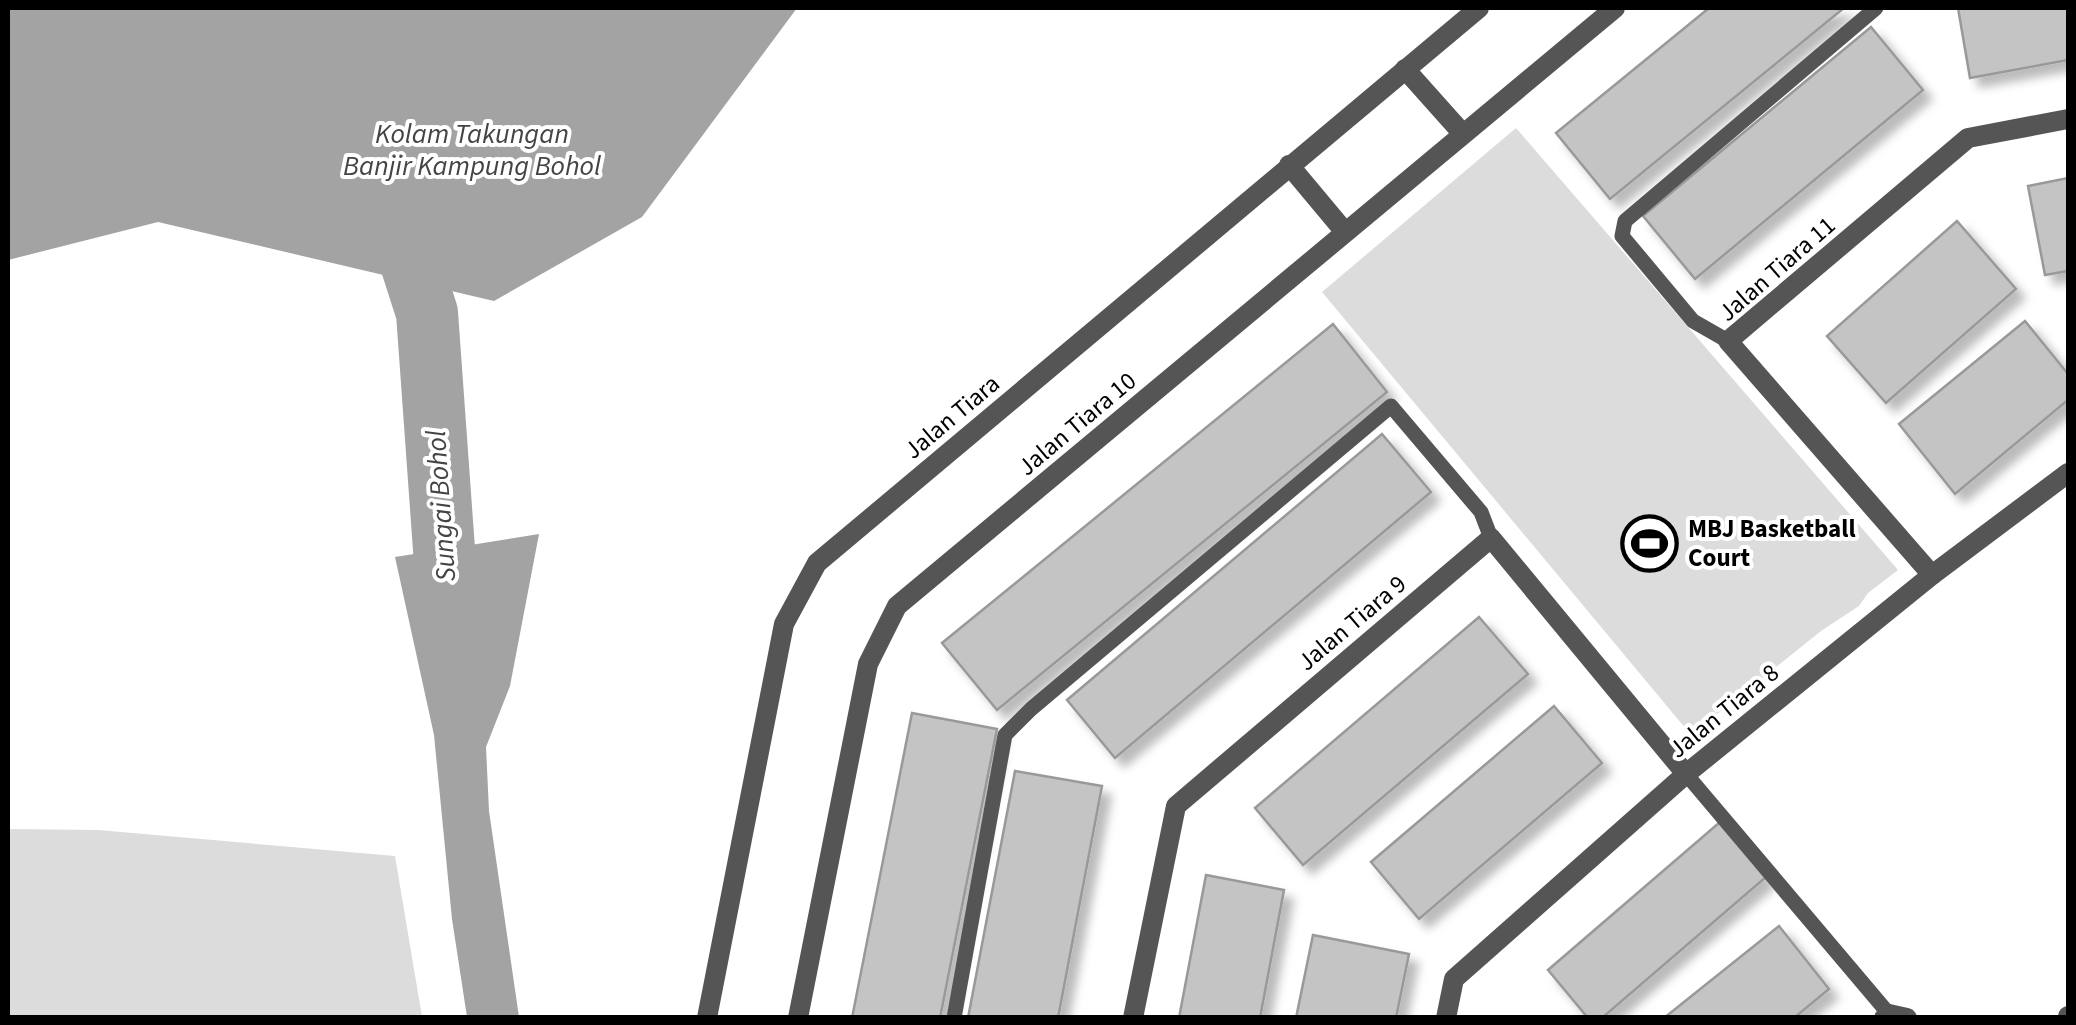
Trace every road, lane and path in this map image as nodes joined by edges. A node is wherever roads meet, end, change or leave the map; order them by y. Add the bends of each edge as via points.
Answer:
1 (1479, 8) edge
2 (1615, 8) edge
3 (1876, 8) edge
4 (1405, 69) junction
5 (2068, 119) edge
6 (1463, 134) junction
7 (1289, 166) junction
8 (1345, 232) junction
9 (1728, 341) junction
10 (2068, 473) edge
11 (1491, 538) junction
12 (1932, 575) junction
13 (1686, 774) junction
14 (1893, 1016) edge
15 (706, 1018) edge
16 (798, 1018) edge
17 (954, 1018) edge
18 (1134, 1018) edge
19 (1446, 1018) edge

1 - 4 street, Jalan Tiara
2 - 6 street, Jalan Tiara 10
3 - 9 lane via 1624,222 1622,236 1692,321
4 - 6 street
4 - 7 street, Jalan Tiara
5 - 9 street, Jalan Tiara 11 via 1968,138
6 - 8 street, Jalan Tiara 10
7 - 8 street
7 - 15 street, Jalan Tiara via 817,564 784,624
8 - 16 street, Jalan Tiara 10 via 897,606 868,664
9 - 12 street, Jalan Tiara 11
10 - 12 street, Jalan Tiara 8
11 - 13 street
11 - 17 lane via 1481,512 1391,406 1031,708 1006,735
11 - 18 street, Jalan Tiara 9 via 1176,806
12 - 13 street, Jalan Tiara 8
13 - 14 lane
13 - 19 street, Jalan Tiara 8 via 1454,979

